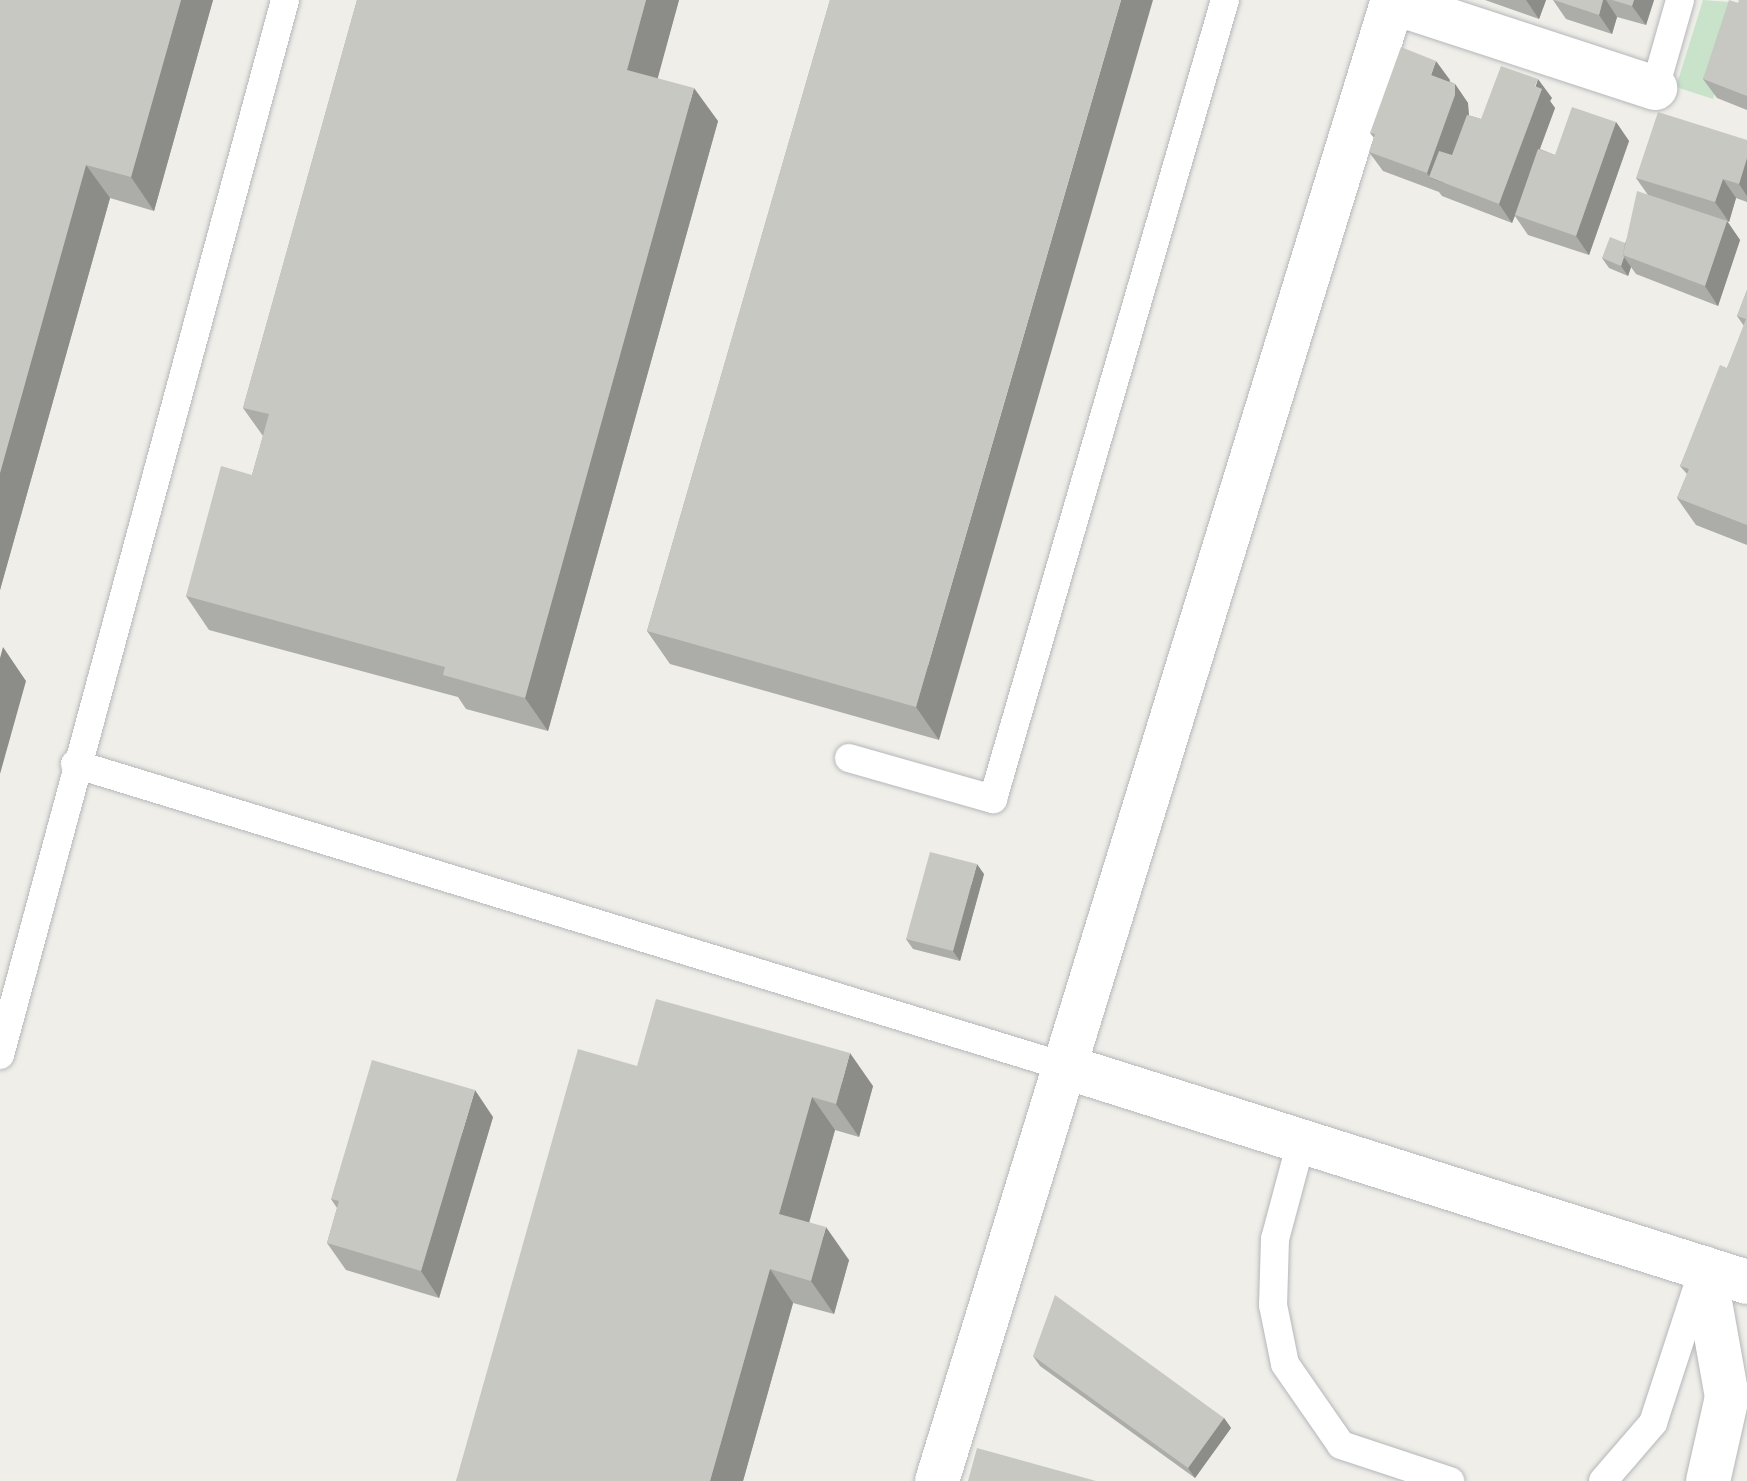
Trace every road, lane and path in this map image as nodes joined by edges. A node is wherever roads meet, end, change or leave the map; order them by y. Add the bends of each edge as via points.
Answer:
1 (285, 0) edge
2 (1225, 0) edge
3 (1680, 0) edge
4 (1392, 1) edge
5 (1655, 88) joint
6 (849, 758) dead end
7 (75, 764) junction
8 (0, 1055) edge
9 (1066, 1067) junction
10 (1301, 1142) junction
11 (1704, 1268) junction
12 (1747, 1282) edge
13 (937, 1481) edge
14 (1450, 1481) edge
15 (1603, 1481) edge
16 (1708, 1481) edge

1 - 7 lane
2 - 6 lane via 993,799
3 - 5 lane
4 - 5 street
4 - 9 street
7 - 8 lane
7 - 9 lane
9 - 10 street
9 - 13 street
10 - 11 street
10 - 14 lane via 1275,1239 1273,1305 1285,1364 1341,1445
11 - 12 street
11 - 15 lane via 1653,1423
11 - 16 street via 1727,1397

